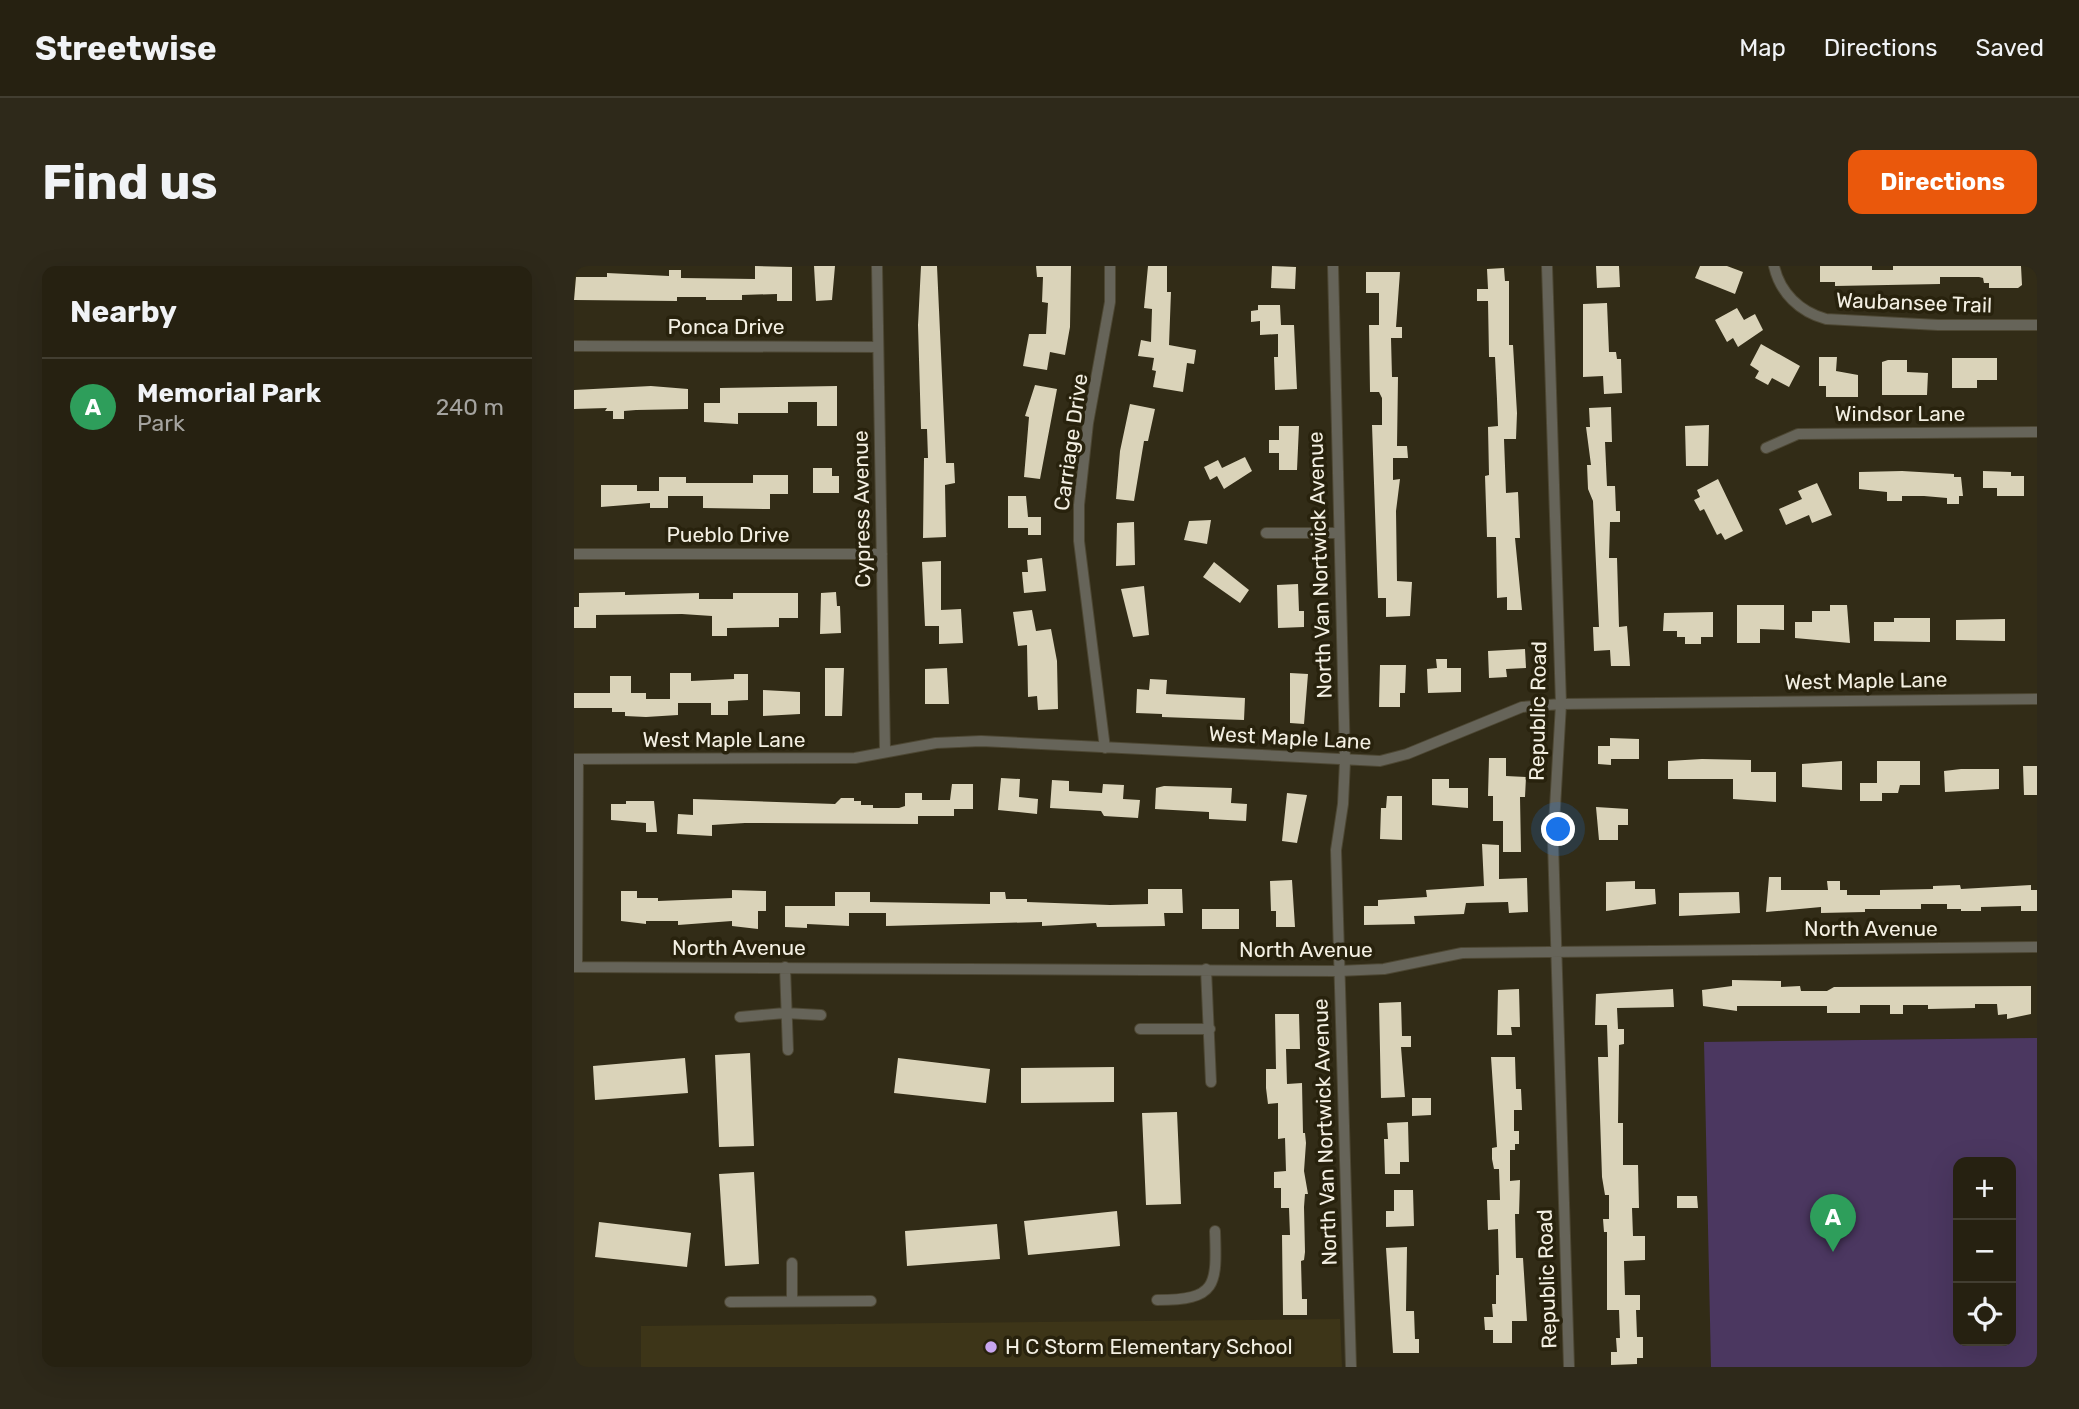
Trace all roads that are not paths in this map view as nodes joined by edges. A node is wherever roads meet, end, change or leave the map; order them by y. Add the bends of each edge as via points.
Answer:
1 (877, 266) edge
2 (1110, 266) edge
3 (1333, 266) edge
4 (1547, 266) edge
5 (1774, 266) edge
6 (2037, 325) edge
7 (574, 346) edge
8 (878, 347) junction
9 (2037, 432) edge
10 (1766, 448) dead end
11 (1266, 533) dead end
12 (1338, 533) junction
13 (574, 554) edge
14 (882, 554) junction
15 (2037, 699) edge
16 (1561, 704) junction
17 (1105, 748) junction
18 (885, 751) junction
19 (576, 759) edge
20 (1345, 761) junction
21 (2037, 947) edge
22 (1556, 950) junction
23 (575, 967) edge
24 (785, 967) junction
25 (1206, 969) junction
26 (1338, 971) junction
27 (785, 1013) junction
28 (821, 1015) dead end
29 (740, 1017) dead end
30 (1140, 1029) dead end
31 (1210, 1029) junction
32 (788, 1050) dead end
33 (1211, 1082) dead end
34 (1215, 1231) dead end
35 (792, 1263) dead end
36 (1157, 1300) dead end
37 (792, 1301) junction
38 (871, 1301) dead end
39 (730, 1302) dead end
40 (1352, 1367) edge
41 (1569, 1367) edge

1 - 8 street, Cypress Avenue
2 - 17 street, Carriage Drive via 1108,313 1079,505 1079,541
3 - 12 street, North Van Nortwick Avenue
4 - 16 street, Republic Road
5 - 6 street, Waubansee Trail via 1783,290 1808,313 1826,319
7 - 8 street, Ponca Drive
8 - 14 street, Cypress Avenue
9 - 10 street, Windsor Lane via 1798,434
11 - 12 street
12 - 20 street, North Van Nortwick Avenue
13 - 14 street, Pueblo Drive
14 - 18 street, Cypress Avenue
15 - 16 street, West Maple Lane
16 - 20 street, West Maple Lane via 1522,707 1408,754 1380,761
16 - 22 street, Republic Road via 1553,842
17 - 18 street, West Maple Lane via 958,741
17 - 20 street, West Maple Lane
18 - 19 street, West Maple Lane via 820,759
19 - 23 street
20 - 26 street, North Van Nortwick Avenue via 1336,850
21 - 22 street, North Avenue
22 - 26 street, North Avenue via 1462,953 1384,969
22 - 41 street, Republic Road
23 - 24 street, North Avenue
24 - 25 street, North Avenue
24 - 27 street
25 - 26 street, North Avenue
25 - 31 street
26 - 40 street, North Van Nortwick Avenue
27 - 28 street
27 - 29 street
27 - 32 street
30 - 31 street
31 - 33 street
34 - 36 street via 1213,1282 1198,1297
35 - 37 street
37 - 38 street
37 - 39 street

